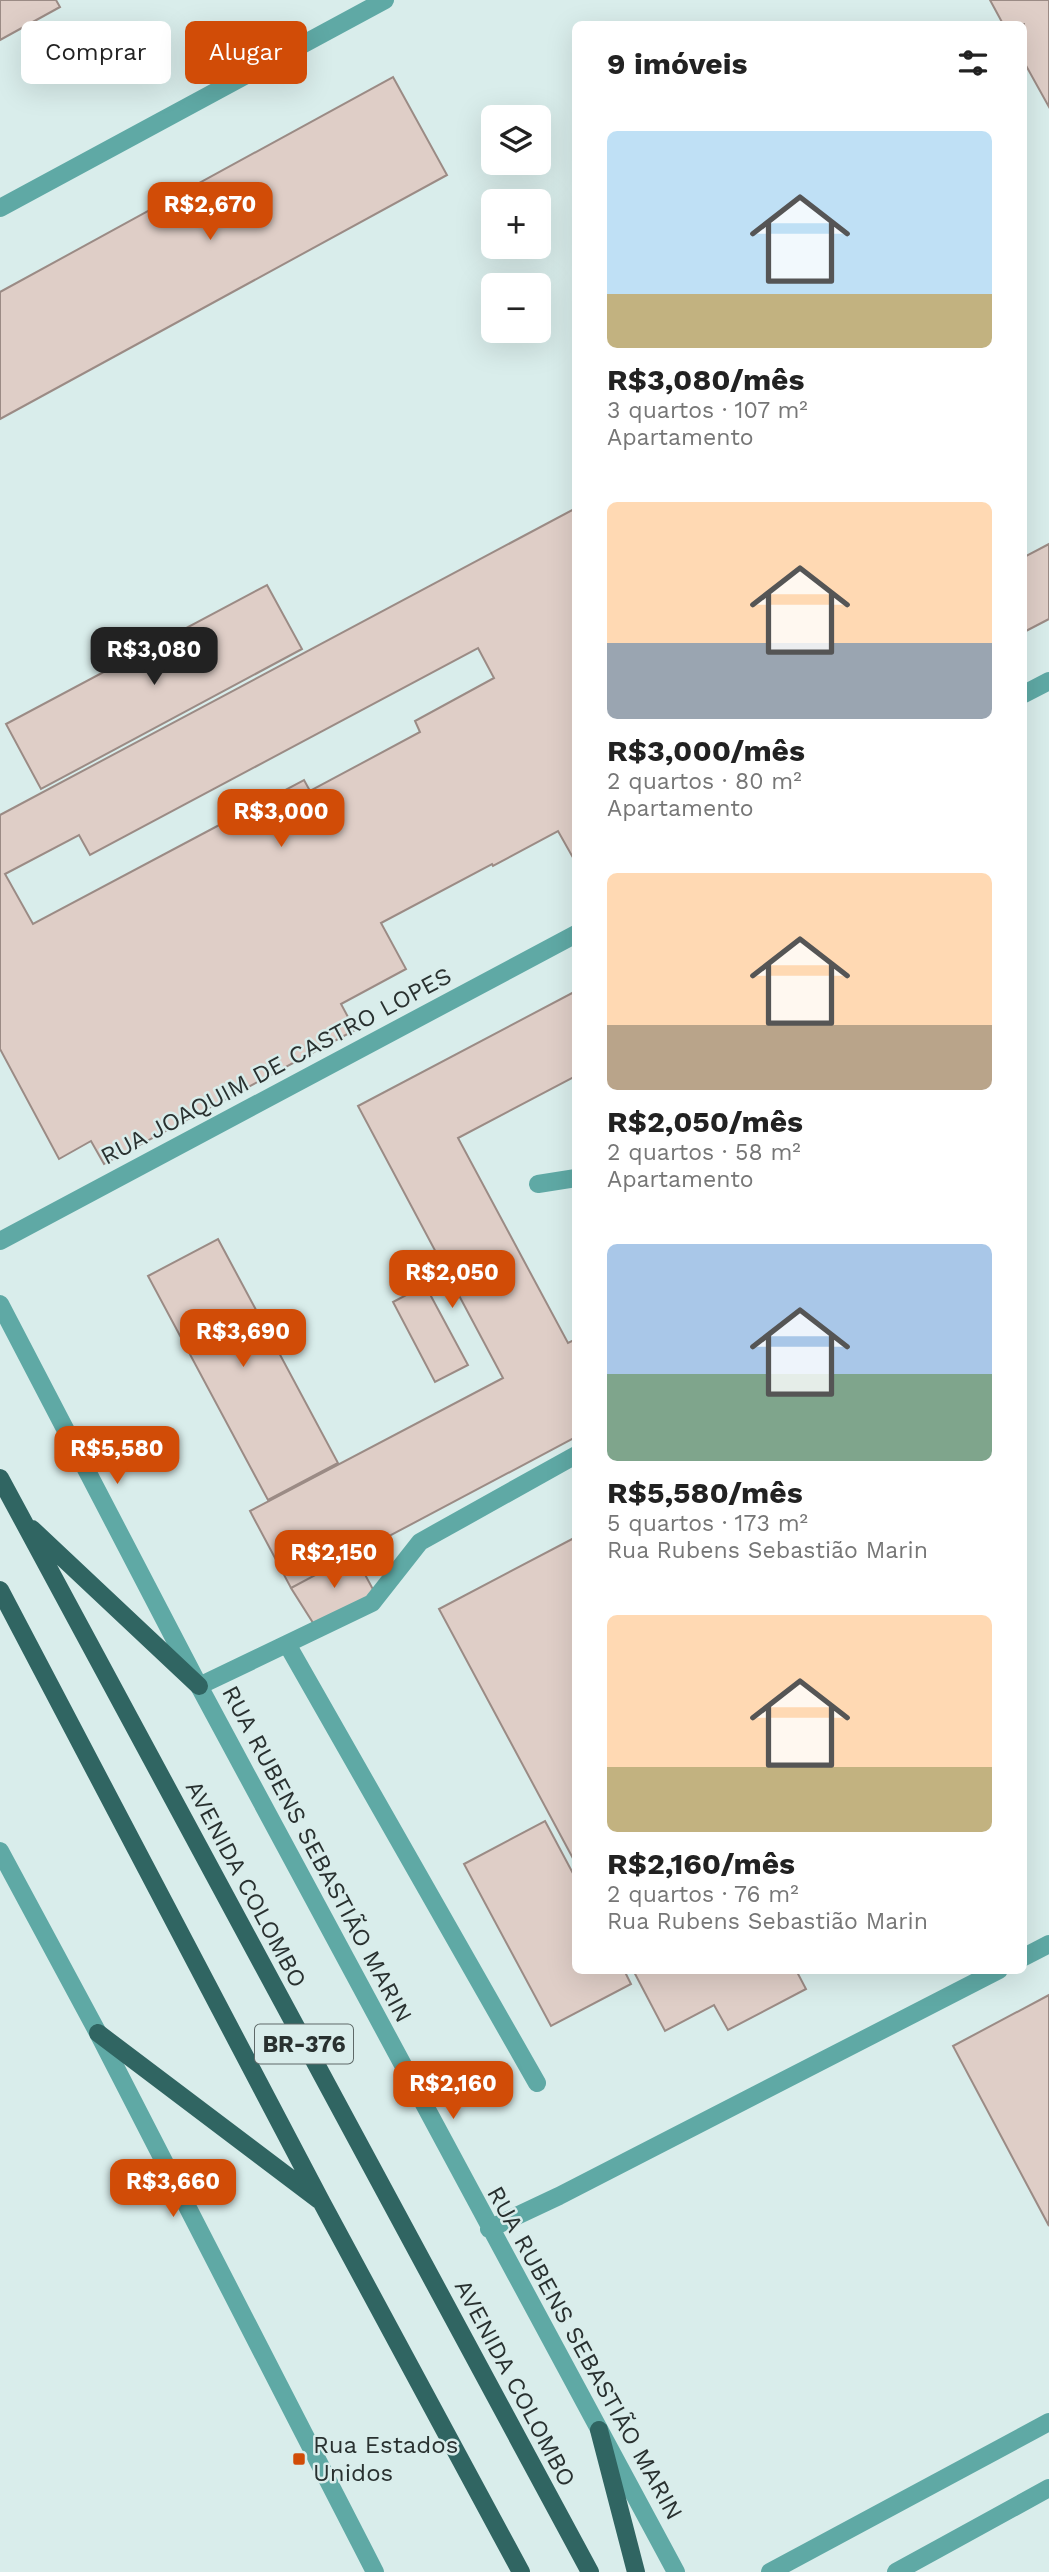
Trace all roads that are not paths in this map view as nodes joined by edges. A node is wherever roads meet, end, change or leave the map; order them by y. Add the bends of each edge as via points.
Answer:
1 (385, 0) edge
2 (0, 208) edge
3 (1049, 681) edge
4 (1027, 692) edge
5 (572, 936) edge
6 (572, 1179) edge
7 (538, 1184) dead end
8 (0, 1241) edge
9 (0, 1304) edge
10 (572, 1457) edge
11 (0, 1478) edge
12 (19, 1517) junction
13 (0, 1590) edge
14 (287, 1644) junction
15 (199, 1686) junction
16 (0, 1851) edge
17 (1049, 1944) edge
18 (1027, 1955) edge
19 (991, 1974) edge
20 (98, 2033) junction
21 (537, 2082) dead end
22 (322, 2203) junction
23 (489, 2229) junction
24 (1049, 2422) edge
25 (599, 2430) junction
26 (1049, 2488) edge
27 (375, 2572) edge
28 (521, 2572) edge
29 (590, 2572) edge
30 (636, 2572) edge
31 (676, 2572) edge
32 (770, 2572) edge
33 (896, 2572) edge

1 - 2 street
3 - 4 street
5 - 8 street, RUA JOAQUIM DE CASTRO LOPES
6 - 7 street
9 - 15 street, RUA RUBENS SEBASTIÃO MARIN
10 - 14 street via 420,1542 372,1603
11 - 12 main road, AVENIDA COLOMBO / BR-376
12 - 15 main road
12 - 29 main road, AVENIDA COLOMBO / BR-376
13 - 22 main road, BR-376
14 - 15 street
14 - 21 street
15 - 23 street, RUA RUBENS SEBASTIÃO MARIN
16 - 20 street
17 - 18 street
19 - 23 street
20 - 22 main road
20 - 27 street
22 - 28 main road, BR-376
23 - 25 street, RUA RUBENS SEBASTIÃO MARIN
24 - 32 street
25 - 30 main road
25 - 31 street, RUA RUBENS SEBASTIÃO MARIN
26 - 33 street

